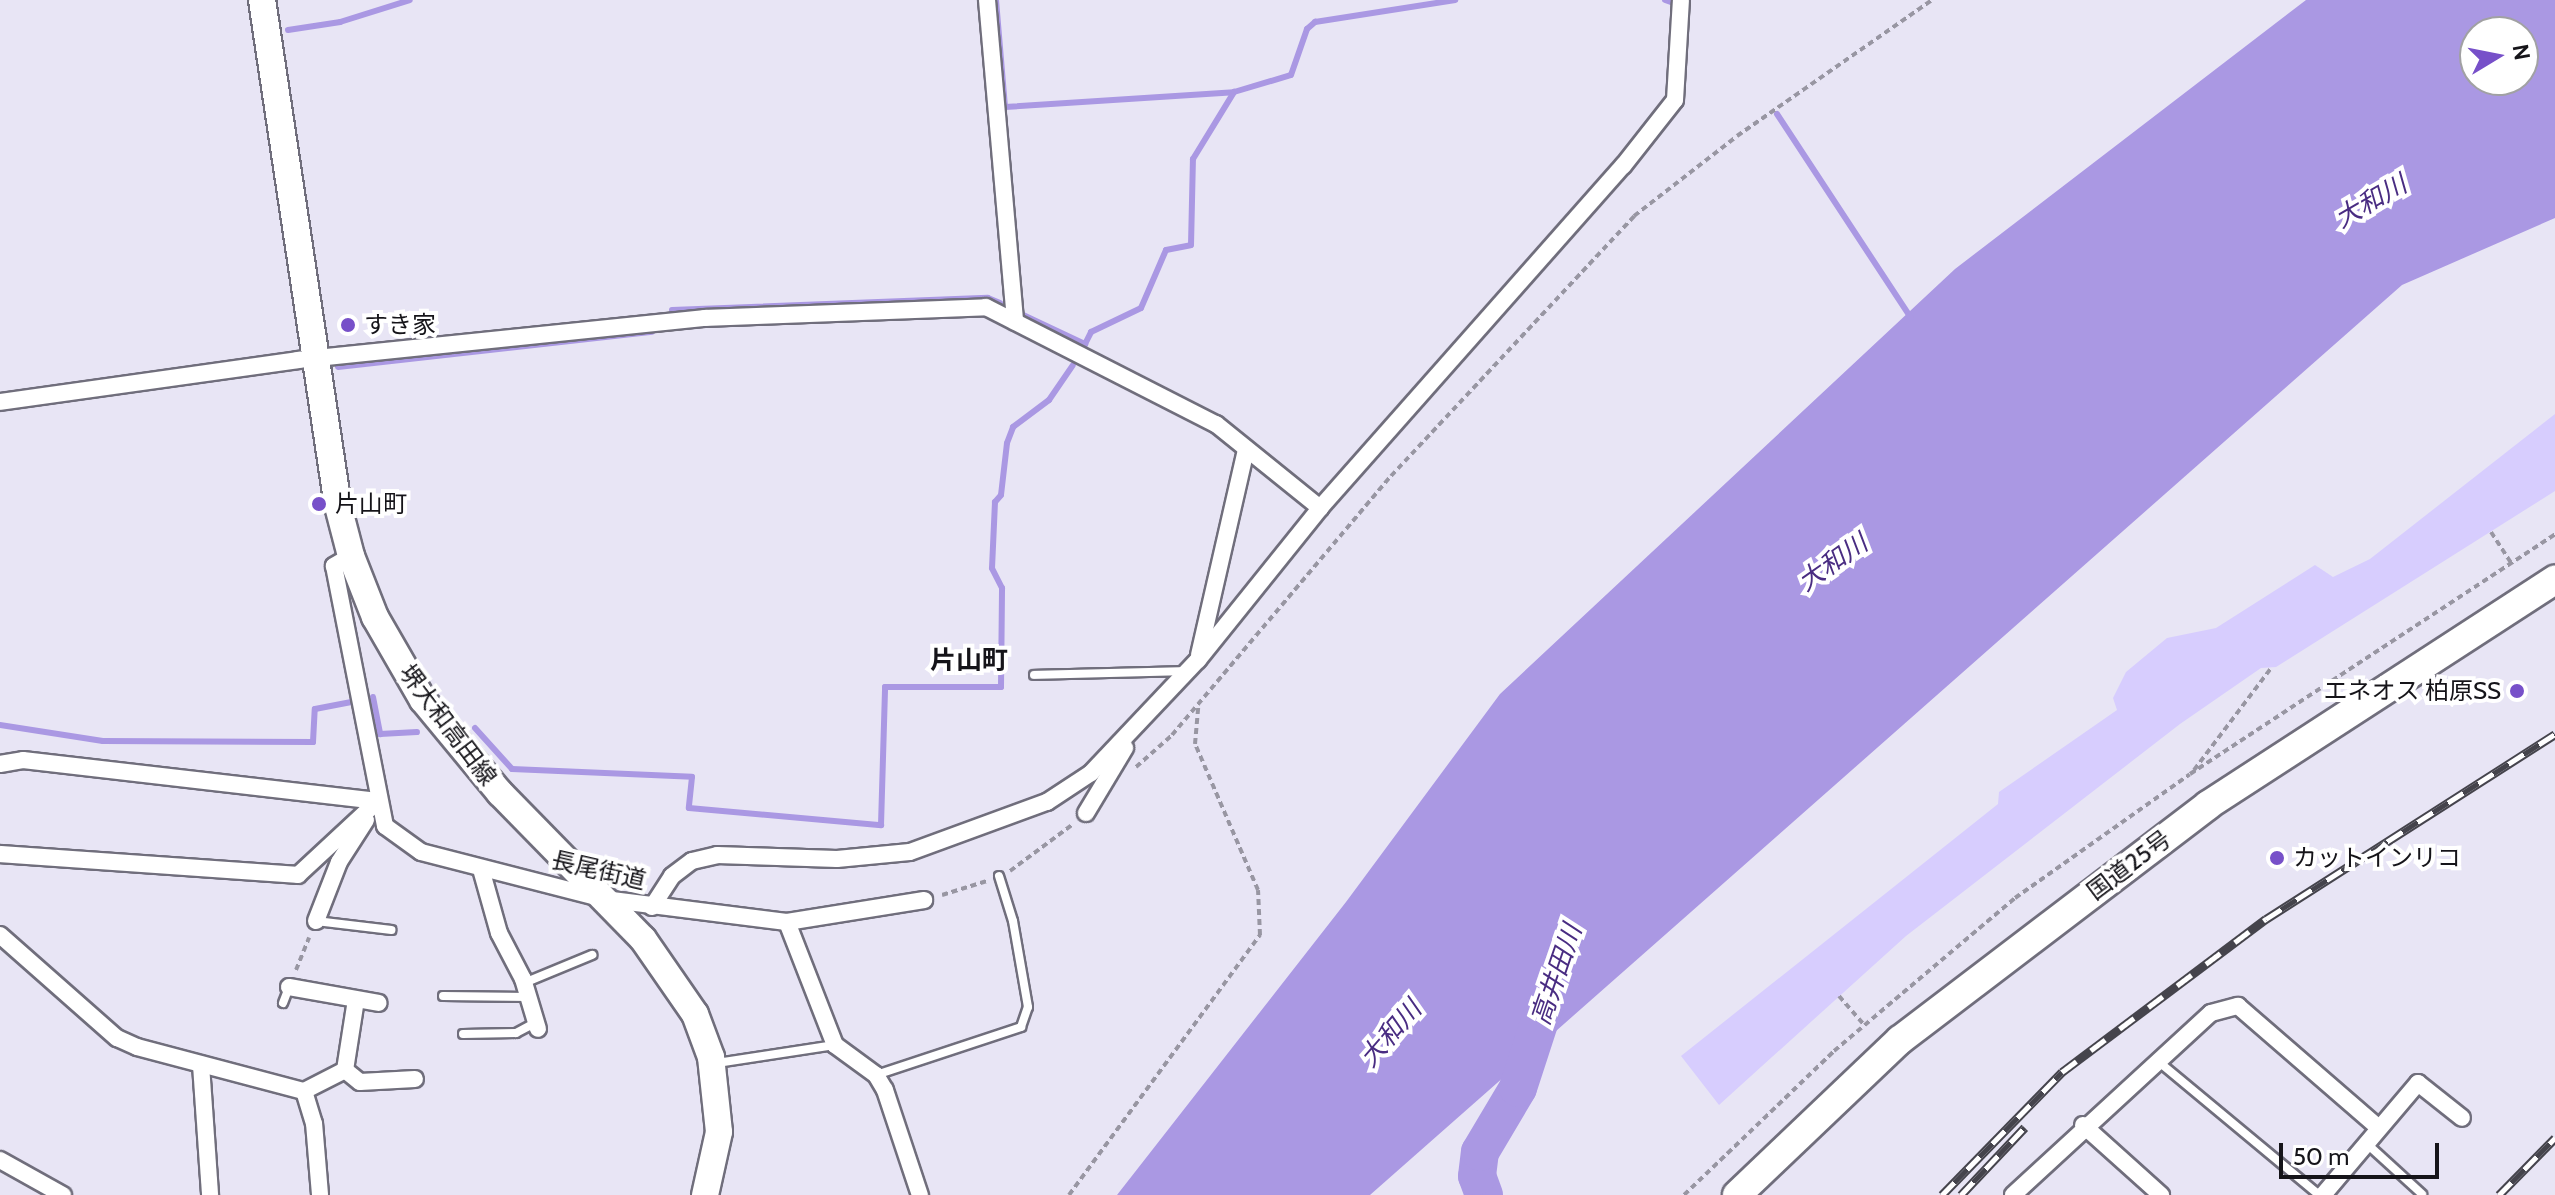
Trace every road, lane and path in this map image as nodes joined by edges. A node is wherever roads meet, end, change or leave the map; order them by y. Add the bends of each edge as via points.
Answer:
1 (262, 0) edge
2 (987, 0) edge
3 (1681, 0) edge
4 (1932, 0) edge
5 (1015, 322) junction
6 (314, 360) junction
7 (0, 402) edge
8 (1246, 449) junction
9 (1320, 508) junction
10 (2491, 532) dead end
11 (2555, 534) edge
12 (351, 556) junction
13 (2511, 563) junction
14 (2555, 580) edge
15 (1193, 666) junction
16 (2272, 667) dead end
17 (1034, 675) dead end
18 (1198, 704) junction
19 (1141, 723) junction
20 (0, 764) edge
21 (1129, 774) dead end
22 (2190, 774) junction
23 (378, 801) junction
24 (1086, 813) joint
25 (0, 854) edge
26 (481, 869) junction
27 (999, 876) junction
28 (604, 899) junction
29 (924, 900) joint
30 (652, 907) junction
31 (316, 921) junction
32 (787, 922) junction
33 (391, 930) dead end
34 (0, 935) edge
35 (592, 955) dead end
36 (526, 990) junction
37 (286, 995) joint
38 (443, 996) dead end
39 (1839, 996) dead end
40 (356, 1000) junction
41 (379, 1003) dead end
42 (537, 1026) joint
43 (1864, 1026) junction
44 (463, 1034) dead end
45 (835, 1045) junction
46 (2159, 1062) junction
47 (711, 1064) junction
48 (201, 1065) junction
49 (345, 1070) junction
50 (876, 1075) junction
51 (415, 1079) dead end
52 (304, 1091) junction
53 (2462, 1118) dead end
54 (2083, 1125) junction
55 (2379, 1128) junction
56 (2366, 1143) junction
57 (0, 1160) edge
58 (2422, 1194) edge
59 (63, 1195) edge
60 (210, 1195) edge
61 (320, 1195) edge
62 (705, 1195) edge
63 (919, 1195) edge
64 (1069, 1195) edge
65 (1684, 1195) edge
66 (1737, 1195) edge
67 (2013, 1195) edge
68 (2161, 1195) edge
69 (2321, 1195) edge

1 - 6 main road, 堺大和高田線
2 - 5 street
3 - 9 street via 1675,100 1623,166
4 - 18 path via 1737,136 1634,216 1391,476
5 - 6 street via 986,307 705,318
5 - 8 street via 1216,424
6 - 7 street
6 - 12 main road, 堺大和高田線
8 - 9 street
8 - 15 street
9 - 15 street
10 - 13 path
11 - 13 path
12 - 23 street, 長尾街道 via 334,566
12 - 28 main road, 堺大和高田線 via 375,617 423,700 500,793
13 - 22 path
14 - 66 highway, 国道25号 via 2208,805 1900,1040
15 - 17 lane
15 - 19 street
16 - 22 path
18 - 21 path
18 - 64 path via 1195,744 1258,890 1260,935
19 - 24 street
19 - 30 street via 1091,773 1047,802 973,833 873,857 717,855 692,861 672,876
20 - 23 street via 23,760
22 - 43 path via 2015,898
23 - 25 street via 298,875
23 - 26 street, 長尾街道 via 385,826 398,840
23 - 31 street via 339,862
24 - 27 path via 1045,848
26 - 28 street, 長尾街道
26 - 36 street via 499,933
27 - 29 path
27 - 50 lane via 1028,1007 1021,1027
28 - 30 street, 長尾街道
28 - 47 main road, 堺大和高田線 via 672,975 695,1014
29 - 32 street, 長尾街道
30 - 32 street, 長尾街道
31 - 33 lane
31 - 37 path
32 - 45 street
34 - 48 street via 117,1038
35 - 36 lane
36 - 38 lane
36 - 42 street
37 - 40 street
39 - 43 path
40 - 41 street
40 - 49 street
42 - 44 lane via 516,1033
43 - 65 path
45 - 47 lane
45 - 50 street
46 - 54 street
46 - 55 street via 2211,1013 2238,1006
46 - 69 lane
47 - 62 main road, 堺大和高田線 via 719,1132
48 - 52 street
48 - 60 street
49 - 51 street via 360,1082
49 - 52 street
50 - 63 street
52 - 61 street via 314,1123
53 - 55 street via 2418,1083
54 - 67 street
54 - 68 street
55 - 56 street
56 - 58 lane
56 - 69 street
57 - 59 street

